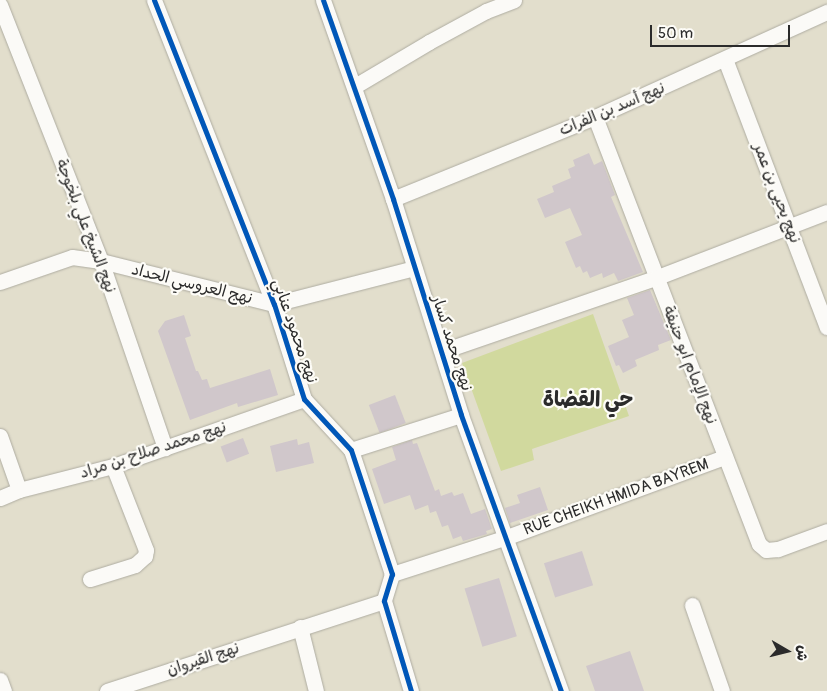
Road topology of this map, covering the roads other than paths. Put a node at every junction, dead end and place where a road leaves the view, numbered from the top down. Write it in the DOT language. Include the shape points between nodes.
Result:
graph roads {
  1 [pos="154,0"];
  2 [pos="323,0"];
  3 [pos="514,0"];
  4 [pos="0,6"];
  5 [pos="827,12"];
  6 [pos="725,59"];
  7 [pos="355,86"];
  8 [pos="595,117"];
  9 [pos="393,199"];
  10 [pos="827,212"];
  11 [pos="790,226"];
  12 [pos="101,261"];
  13 [pos="414,268"];
  14 [pos="655,278"];
  15 [pos="0,282"];
  16 [pos="274,304"];
  17 [pos="827,328"];
  18 [pos="443,351"];
  19 [pos="304,399"];
  20 [pos="461,415"];
  21 [pos="0,436"];
  22 [pos="165,448"];
  23 [pos="351,450"];
  24 [pos="725,457"];
  25 [pos="113,466"];
  26 [pos="19,490"];
  27 [pos="0,498"];
  28 [pos="827,531"];
  29 [pos="507,537"];
  30 [pos="392,574"];
  31 [pos="90,579"];
  32 [pos="384,601"];
  33 [pos="692,604"];
  34 [pos="300,627"];
  35 [pos="0,680"];
  36 [pos="4,691"];
  37 [pos="107,691"];
  38 [pos="316,691"];
  39 [pos="411,691"];
  40 [pos="561,691"];
  41 [pos="722,691"];
  1 -- 16 [label="street, نهج محمود عنابي"];
  2 -- 7 [label="street, نهج محمد كسار"];
  3 -- 7 [label="street" via="486,11"];
  4 -- 12 [label="street, نهج الشيخ علي بلخوجة"];
  5 -- 6 [label="street, نهج أسد بن الفرات"];
  6 -- 8 [label="street, نهج أسد بن الفرات"];
  6 -- 11 [label="street, نهج يحيى بن عمر"];
  7 -- 9 [label="street, نهج محمد كسار"];
  8 -- 9 [label="street, نهج أسد بن الفرات"];
  8 -- 14 [label="street, نهج الإمام ابو حنيفة"];
  9 -- 13 [label="street, نهج محمد كسار"];
  10 -- 11 [label="street"];
  11 -- 14 [label="street"];
  11 -- 17 [label="street, نهج يحيى بن عمر"];
  12 -- 15 [label="street, نهج العروسي الحداد" via="72,257"];
  12 -- 16 [label="street, نهج العروسي الحداد"];
  12 -- 22 [label="street, نهج الشيخ علي بلخوجة"];
  13 -- 16 [label="street, نهج العروسي الحداد"];
  13 -- 18 [label="street, نهج محمد كسار"];
  14 -- 18 [label="street"];
  14 -- 24 [label="street, نهج الإمام ابو حنيفة"];
  16 -- 19 [label="street, نهج محمود عنابي"];
  18 -- 20 [label="street, نهج محمد كسار"];
  19 -- 22 [label="street, نهج محمد صلاح بن مراد"];
  19 -- 23 [label="street, نهج محمود عنابي"];
  20 -- 23 [label="street"];
  20 -- 29 [label="street, نهج محمد كسار"];
  21 -- 26 [label="street"];
  22 -- 25 [label="street, نهج محمد صلاح بن مراد"];
  23 -- 30 [label="street, نهج محمود عنابي"];
  24 -- 28 [label="street, نهج الإمام ابو حنيفة" via="759,544 766,550 778,549"];
  24 -- 29 [label="street, RUE CHEIKH HMIDA BAYREM"];
  25 -- 26 [label="street, نهج محمد صلاح بن مراد"];
  25 -- 31 [label="street" via="146,556 135,565"];
  26 -- 27 [label="street, نهج محمد صلاح بن مراد"];
  29 -- 30 [label="street, RUE CHEIKH HMIDA BAYREM"];
  29 -- 40 [label="street, نهج محمد كسار"];
  30 -- 32 [label="street"];
  32 -- 34 [label="street, نهج القيروان"];
  32 -- 39 [label="street"];
  33 -- 41 [label="street"];
  34 -- 37 [label="street, نهج القيروان"];
  34 -- 38 [label="street"];
  35 -- 36 [label="street"];
}
